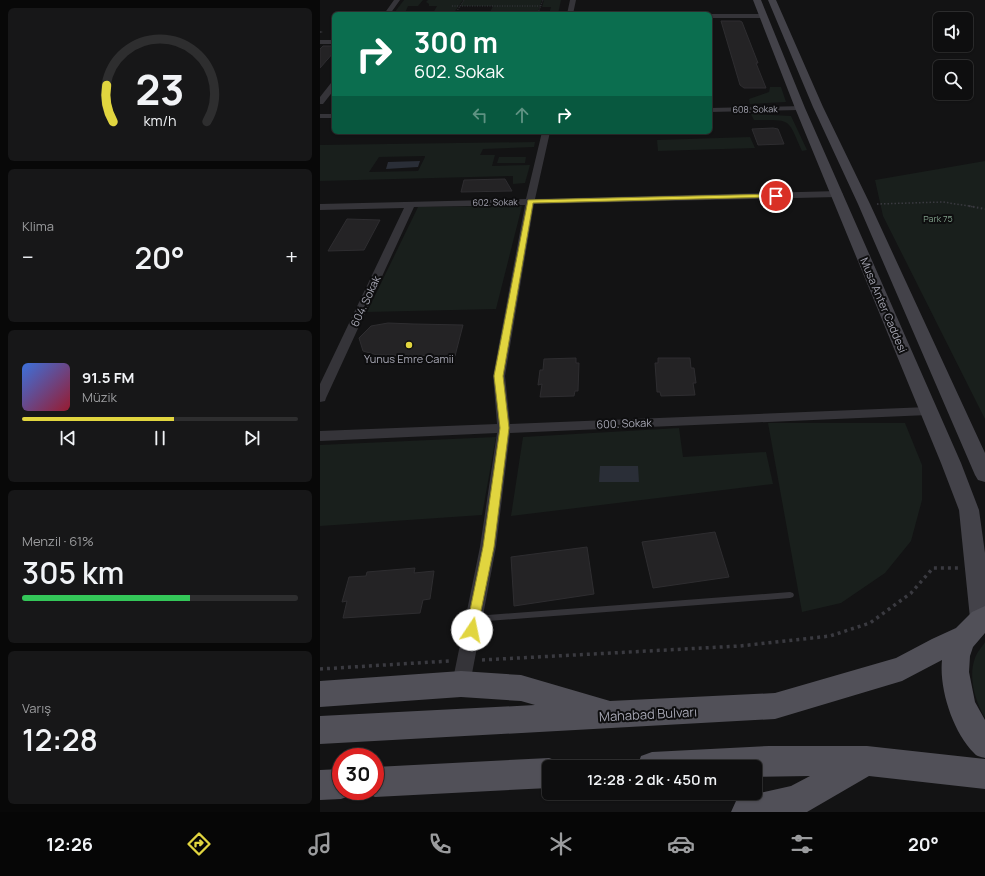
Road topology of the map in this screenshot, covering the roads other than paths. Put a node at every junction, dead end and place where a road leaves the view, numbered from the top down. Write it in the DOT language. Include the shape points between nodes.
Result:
graph roads {
  1 [pos="397,0"];
  2 [pos="573,0"];
  3 [pos="757,0"];
  4 [pos="772,0"];
  5 [pos="388,12"];
  6 [pos="570,12"];
  7 [pos="712,16"];
  8 [pos="764,16"];
  9 [pos="320,42"];
  10 [pos="332,42"];
  11 [pos="332,87"];
  12 [pos="320,102"];
  13 [pos="800,108"];
  14 [pos="712,110"];
  15 [pos="320,116"];
  16 [pos="332,116"];
  17 [pos="546,134"];
  18 [pos="838,194"];
  19 [pos="530,202"];
  20 [pos="410,204"];
  21 [pos="320,207"];
  22 [pos="320,398"];
  23 [pos="928,411"];
  24 [pos="504,428"];
  25 [pos="320,436"];
  26 [pos="985,475"];
  27 [pos="790,595"];
  28 [pos="984,618"];
  29 [pos="474,619"];
  30 [pos="963,637"];
  31 [pos="463,672"];
  32 [pos="320,694"];
  33 [pos="618,716"];
  34 [pos="320,730"];
  35 [pos="985,744"];
  36 [pos="762,761"];
  37 [pos="867,761"];
  38 [pos="542,773"];
  39 [pos="985,774"];
  40 [pos="384,782"];
  41 [pos="332,784"];
  42 [pos="320,785"];
  43 [pos="761,810"];
  1 -- 5 [label="street"];
  2 -- 6 [label="street"];
  3 -- 8 [label="main road, Musa Anter Caddesi"];
  4 -- 26 [label="main road, Musa Anter Caddesi"];
  7 -- 8 [label="street"];
  8 -- 13 [label="main road, Musa Anter Caddesi"];
  9 -- 10 [label="street"];
  11 -- 12 [label="street"];
  13 -- 14 [label="street, 608. Sokak"];
  13 -- 18 [label="main road, Musa Anter Caddesi"];
  15 -- 16 [label="street"];
  17 -- 19 [label="street"];
  18 -- 19 [label="street, 602. Sokak"];
  18 -- 23 [label="main road, Musa Anter Caddesi"];
  19 -- 20 [label="street, 602. Sokak"];
  19 -- 24 [label="street" via="499,376"];
  20 -- 21 [label="street, 602. Sokak"];
  20 -- 22 [label="street, 604. Sokak"];
  23 -- 24 [label="street, 600. Sokak"];
  23 -- 28 [label="main road, Musa Anter Caddesi" via="952,463 969,510"];
  24 -- 25 [label="street, 600. Sokak"];
  24 -- 29 [label="street" via="488,547"];
  27 -- 29 [label="lane"];
  28 -- 30 [label="main road"];
  29 -- 31 [label="street"];
  30 -- 33 [label="main road, Mahabad Bulvarı" via="902,669 775,706"];
  30 -- 35 [label="main road" via="954,664 958,696 974,731"];
  31 -- 32 [label="main road"];
  31 -- 33 [label="main road"];
  33 -- 34 [label="main road, Mahabad Bulvarı"];
  36 -- 37 [label="main road"];
  37 -- 39 [label="main road"];
  37 -- 43 [label="main road" via="796,802"];
  38 -- 40 [label="main road"];
  41 -- 42 [label="main road"];
}
